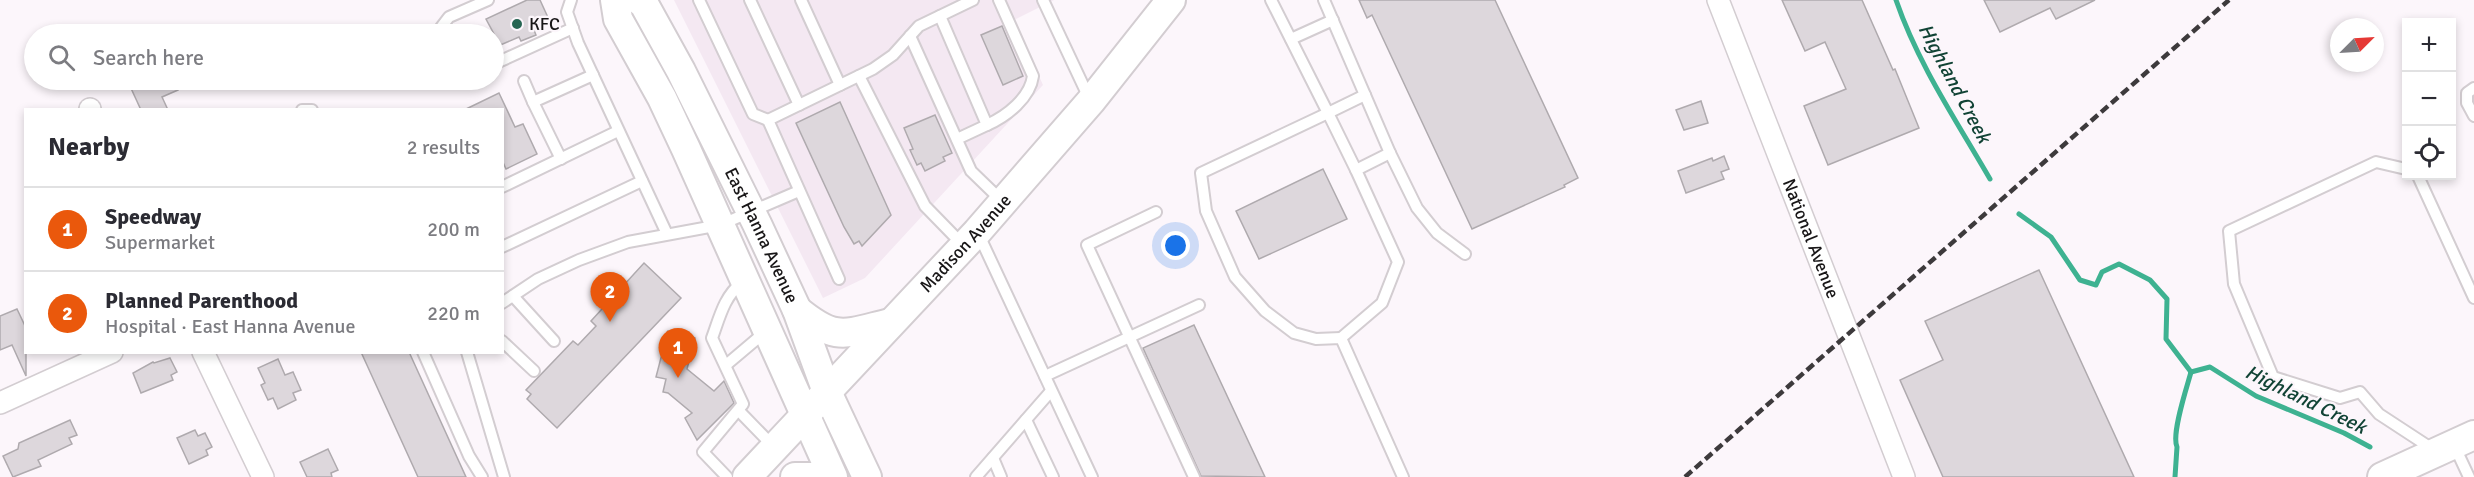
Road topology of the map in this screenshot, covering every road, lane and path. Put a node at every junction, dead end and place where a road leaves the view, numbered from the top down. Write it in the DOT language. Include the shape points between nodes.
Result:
graph roads {
  1 [pos="488,0"];
  2 [pos="571,0"];
  3 [pos="615,0"];
  4 [pos="639,0"];
  5 [pos="699,0"];
  6 [pos="750,0"];
  7 [pos="801,0"];
  8 [pos="973,0"];
  9 [pos="999,0"];
  10 [pos="1043,0"];
  11 [pos="1171,0"];
  12 [pos="1271,0"];
  13 [pos="1324,0"];
  14 [pos="1718,0"];
  15 [pos="940,16"];
  16 [pos="1333,20"];
  17 [pos="444,24"];
  18 [pos="573,28"];
  19 [pos="910,36"];
  20 [pos="1291,39"];
  21 [pos="504,59"];
  22 [pos="593,75"];
  23 [pos="859,76"];
  24 [pos="524,81"];
  25 [pos="840,85"];
  26 [pos="2474,88"];
  27 [pos="1365,95"];
  28 [pos="534,102"];
  29 [pos="1090,102"];
  30 [pos="799,105"];
  31 [pos="1328,113"];
  32 [pos="2474,116"];
  33 [pos="768,120"];
  34 [pos="987,125"];
  35 [pos="618,131"];
  36 [pos="957,139"];
  37 [pos="1390,153"];
  38 [pos="561,159"];
  39 [pos="2402,168"];
  40 [pos="1356,170"];
  41 [pos="2420,180"];
  42 [pos="642,182"];
  43 [pos="504,186"];
  44 [pos="799,191"];
  45 [pos="1003,202"];
  46 [pos="751,212"];
  47 [pos="1156,212"];
  48 [pos="720,225"];
  49 [pos="667,234"];
  50 [pos="971,239"];
  51 [pos="504,246"];
  52 [pos="1465,254"];
  53 [pos="839,279"];
  54 [pos="745,280"];
  55 [pos="513,296"];
  56 [pos="2474,298"];
  57 [pos="504,302"];
  58 [pos="1199,305"];
  59 [pos="797,310"];
  60 [pos="890,323"];
  61 [pos="768,330"];
  62 [pos="1129,337"];
  63 [pos="1341,338"];
  64 [pos="554,340"];
  65 [pos="504,343"];
  66 [pos="108,354"];
  67 [pos="204,354"];
  68 [pos="424,354"];
  69 [pos="467,354"];
  70 [pos="726,365"];
  71 [pos="534,371"];
  72 [pos="1045,376"];
  73 [pos="1052,391"];
  74 [pos="827,392"];
  75 [pos="0,403"];
  76 [pos="739,411"];
  77 [pos="806,415"];
  78 [pos="1026,420"];
  79 [pos="2455,444"];
  80 [pos="775,448"];
  81 [pos="993,458"];
  82 [pos="263,477"];
  83 [pos="482,477"];
  84 [pos="504,477"];
  85 [pos="727,477"];
  86 [pos="747,477"];
  87 [pos="795,477"];
  88 [pos="812,477"];
  89 [pos="833,477"];
  90 [pos="867,477"];
  91 [pos="976,477"];
  92 [pos="1001,477"];
  93 [pos="1053,477"];
  94 [pos="1092,477"];
  95 [pos="1194,477"];
  96 [pos="1403,477"];
  97 [pos="1904,477"];
  98 [pos="2382,477"];
  99 [pos="2469,477"];
  1 -- 17 [label="lane" via="449,17"];
  2 -- 18 [label="lane" via="567,12"];
  3 -- 48 [label="main road, East Hanna Avenue" via="618,18 662,98"];
  4 -- 46 [label="main road, East Hanna Avenue" via="681,71"];
  5 -- 33 [label="lane" via="753,114"];
  6 -- 30 [label="lane"];
  7 -- 25 [label="lane"];
  8 -- 15 [label="lane"];
  9 -- 34 [label="lane" via="1033,76 1031,88 1003,118"];
  10 -- 29 [label="lane"];
  11 -- 29 [label="main road, Madison Avenue"];
  12 -- 20 [label="lane"];
  13 -- 16 [label="lane"];
  14 -- 97 [label="street, National Avenue"];
  15 -- 19 [label="lane" via="919,26"];
  15 -- 34 [label="lane"];
  16 -- 20 [label="lane"];
  16 -- 27 [label="lane"];
  18 -- 21 [label="lane"];
  18 -- 22 [label="lane"];
  19 -- 23 [label="lane" via="893,55"];
  19 -- 36 [label="lane"];
  20 -- 31 [label="lane"];
  22 -- 28 [label="lane"];
  22 -- 35 [label="lane"];
  23 -- 25 [label="lane"];
  23 -- 50 [label="lane" via="925,206"];
  24 -- 28 [label="lane"];
  25 -- 30 [label="lane"];
  26 -- 32 [label="lane" via="2467,93"];
  27 -- 31 [label="lane"];
  27 -- 37 [label="lane"];
  28 -- 38 [label="lane"];
  29 -- 45 [label="main road, Madison Avenue"];
  30 -- 33 [label="lane"];
  31 -- 40 [label="lane"];
  31 -- 63 [label="lane" via="1201,173 1206,211 1235,277 1265,311 1294,333 1316,339"];
  33 -- 44 [label="lane"];
  34 -- 36 [label="lane"];
  35 -- 38 [label="lane"];
  35 -- 42 [label="lane"];
  36 -- 45 [label="lane" via="971,171"];
  37 -- 40 [label="lane"];
  37 -- 52 [label="lane" via="1417,208 1437,233"];
  38 -- 43 [label="lane"];
  39 -- 79 [label="lane" via="2376,162 2229,231 2234,284 2273,377 2340,398 2360,392 2379,414"];
  40 -- 63 [label="lane" via="1398,262 1382,303"];
  41 -- 56 [label="lane"];
  42 -- 49 [label="lane"];
  42 -- 51 [label="lane"];
  44 -- 46 [label="lane"];
  44 -- 53 [label="lane"];
  45 -- 50 [label="main road, Madison Avenue"];
  46 -- 48 [label="lane"];
  46 -- 59 [label="main road, East Hanna Avenue"];
  47 -- 62 [label="lane" via="1087,245"];
  48 -- 49 [label="lane"];
  48 -- 54 [label="main road, East Hanna Avenue"];
  49 -- 55 [label="lane" via="628,242 579,260"];
  50 -- 60 [label="main road, Madison Avenue"];
  50 -- 72 [label="lane"];
  54 -- 61 [label="main road, East Hanna Avenue"];
  54 -- 70 [label="lane" via="730,292 712,338"];
  55 -- 57 [label="lane"];
  55 -- 64 [label="lane"];
  58 -- 62 [label="lane"];
  59 -- 60 [label="main road" via="821,329 836,333"];
  59 -- 74 [label="main road, East Hanna Avenue"];
  60 -- 74 [label="main road, Madison Avenue"];
  61 -- 70 [label="lane"];
  61 -- 77 [label="main road, East Hanna Avenue"];
  62 -- 72 [label="lane"];
  62 -- 95 [label="lane"];
  63 -- 96 [label="lane"];
  65 -- 71 [label="lane"];
  66 -- 75 [label="street"];
  67 -- 82 [label="street"];
  68 -- 83 [label="lane"];
  69 -- 84 [label="lane"];
  70 -- 76 [label="lane" via="743,399"];
  72 -- 73 [label="lane"];
  73 -- 78 [label="lane"];
  73 -- 94 [label="lane"];
  74 -- 77 [label="main road, Madison Avenue"];
  74 -- 90 [label="main road, East Hanna Avenue"];
  76 -- 80 [label="lane"];
  76 -- 85 [label="lane" via="703,452"];
  77 -- 80 [label="main road, Madison Avenue"];
  77 -- 89 [label="main road, East Hanna Avenue"];
  78 -- 81 [label="lane"];
  78 -- 93 [label="lane"];
  79 -- 98 [label="main road"];
  79 -- 99 [label="lane"];
  80 -- 86 [label="main road, Madison Avenue"];
  81 -- 91 [label="lane"];
  81 -- 92 [label="lane"];
  87 -- 88 [label="main road"];
}
